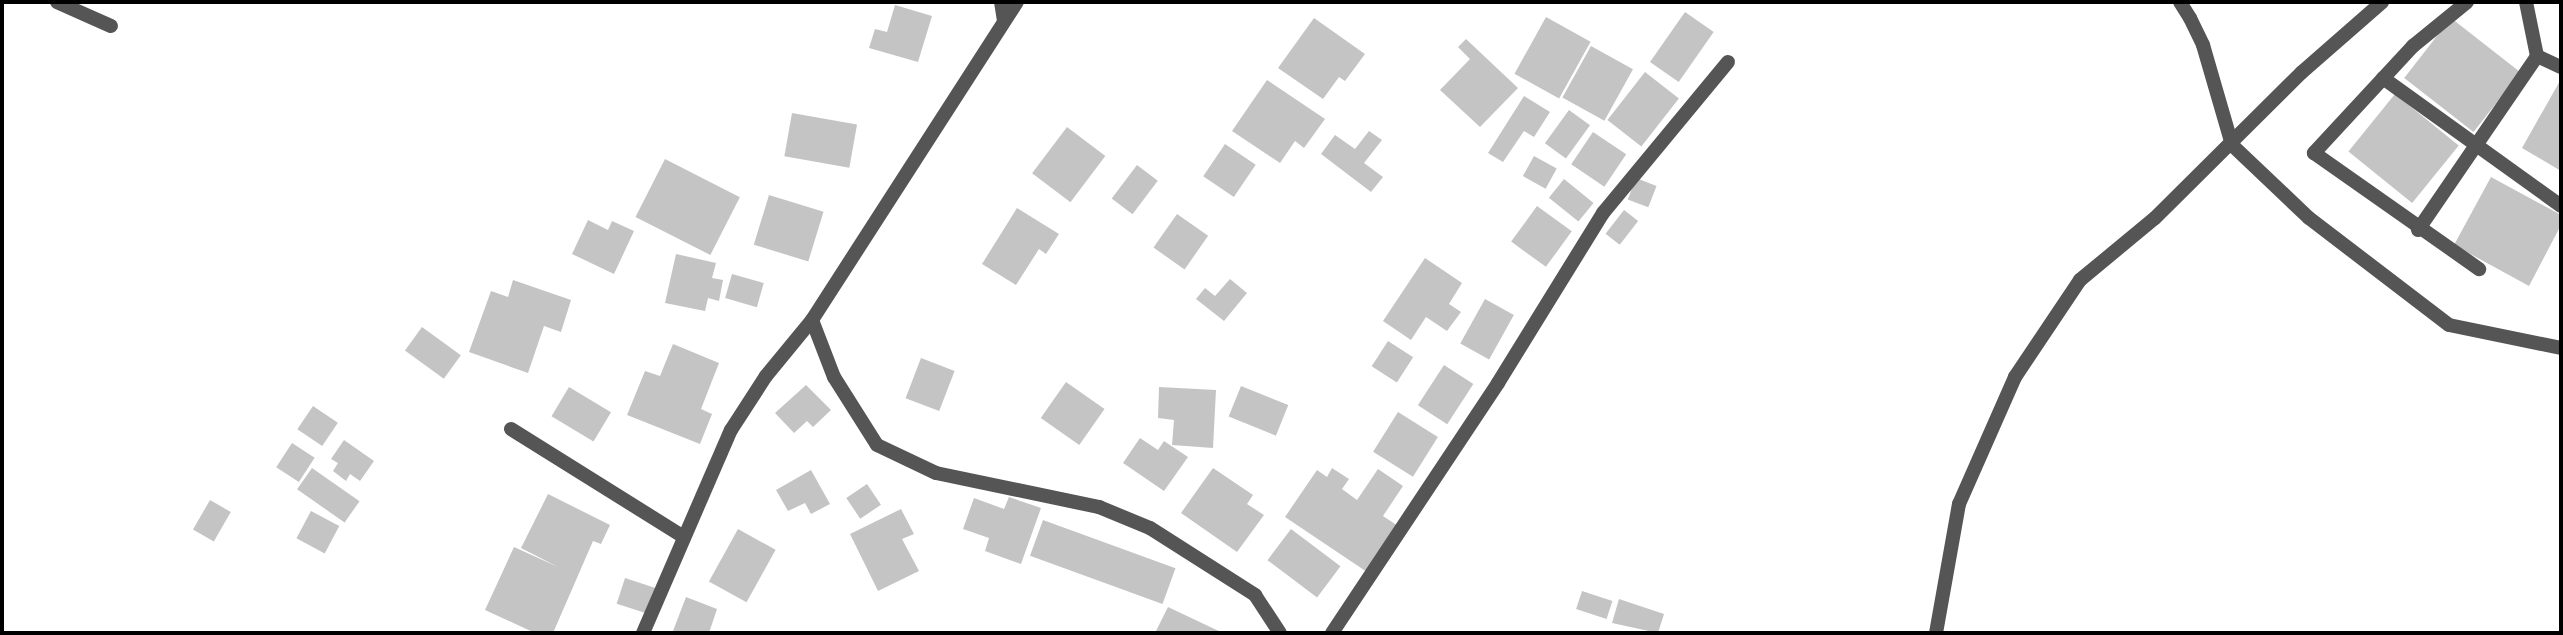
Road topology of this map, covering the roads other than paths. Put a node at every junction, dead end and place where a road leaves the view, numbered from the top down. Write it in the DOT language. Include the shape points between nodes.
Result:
graph roads {
  1 [pos="57,2"];
  2 [pos="1001,2"];
  3 [pos="1017,2"];
  4 [pos="2180,2"];
  5 [pos="2382,2"];
  6 [pos="2467,2"];
  7 [pos="2526,2"];
  8 [pos="1004,20"];
  9 [pos="111,26"];
  10 [pos="2537,56"];
  11 [pos="1728,62"];
  12 [pos="2561,68"];
  13 [pos="2383,78"];
  14 [pos="2232,145"];
  15 [pos="2476,145"];
  16 [pos="2561,206"];
  17 [pos="2418,230"];
  18 [pos="2479,269"];
  19 [pos="811,320"];
  20 [pos="2561,348"];
  21 [pos="511,429"];
  22 [pos="684,537"];
  23 [pos="643,633"];
  24 [pos="1280,633"];
  25 [pos="1332,633"];
  26 [pos="1936,633"];
  1 -- 9 [label="street"];
  2 -- 8 [label="street"];
  3 -- 8 [label="street"];
  4 -- 14 [label="street" via="2203,45"];
  5 -- 14 [label="street" via="2301,73"];
  6 -- 13 [label="street" via="2413,46"];
  7 -- 10 [label="street"];
  8 -- 19 [label="street"];
  10 -- 12 [label="street"];
  10 -- 15 [label="street"];
  11 -- 25 [label="street" via="1603,213 1498,383"];
  13 -- 15 [label="street"];
  13 -- 17 [label="street" via="2314,153"];
  14 -- 20 [label="street" via="2309,218 2449,325"];
  14 -- 26 [label="street" via="2080,280 2015,377 1959,504"];
  15 -- 16 [label="street"];
  15 -- 17 [label="street"];
  17 -- 18 [label="street"];
  19 -- 22 [label="street" via="731,430"];
  19 -- 24 [label="street" via="834,377 877,445 936,473 1099,507 1150,528 1255,595"];
  21 -- 22 [label="street"];
  22 -- 23 [label="street"];
}
